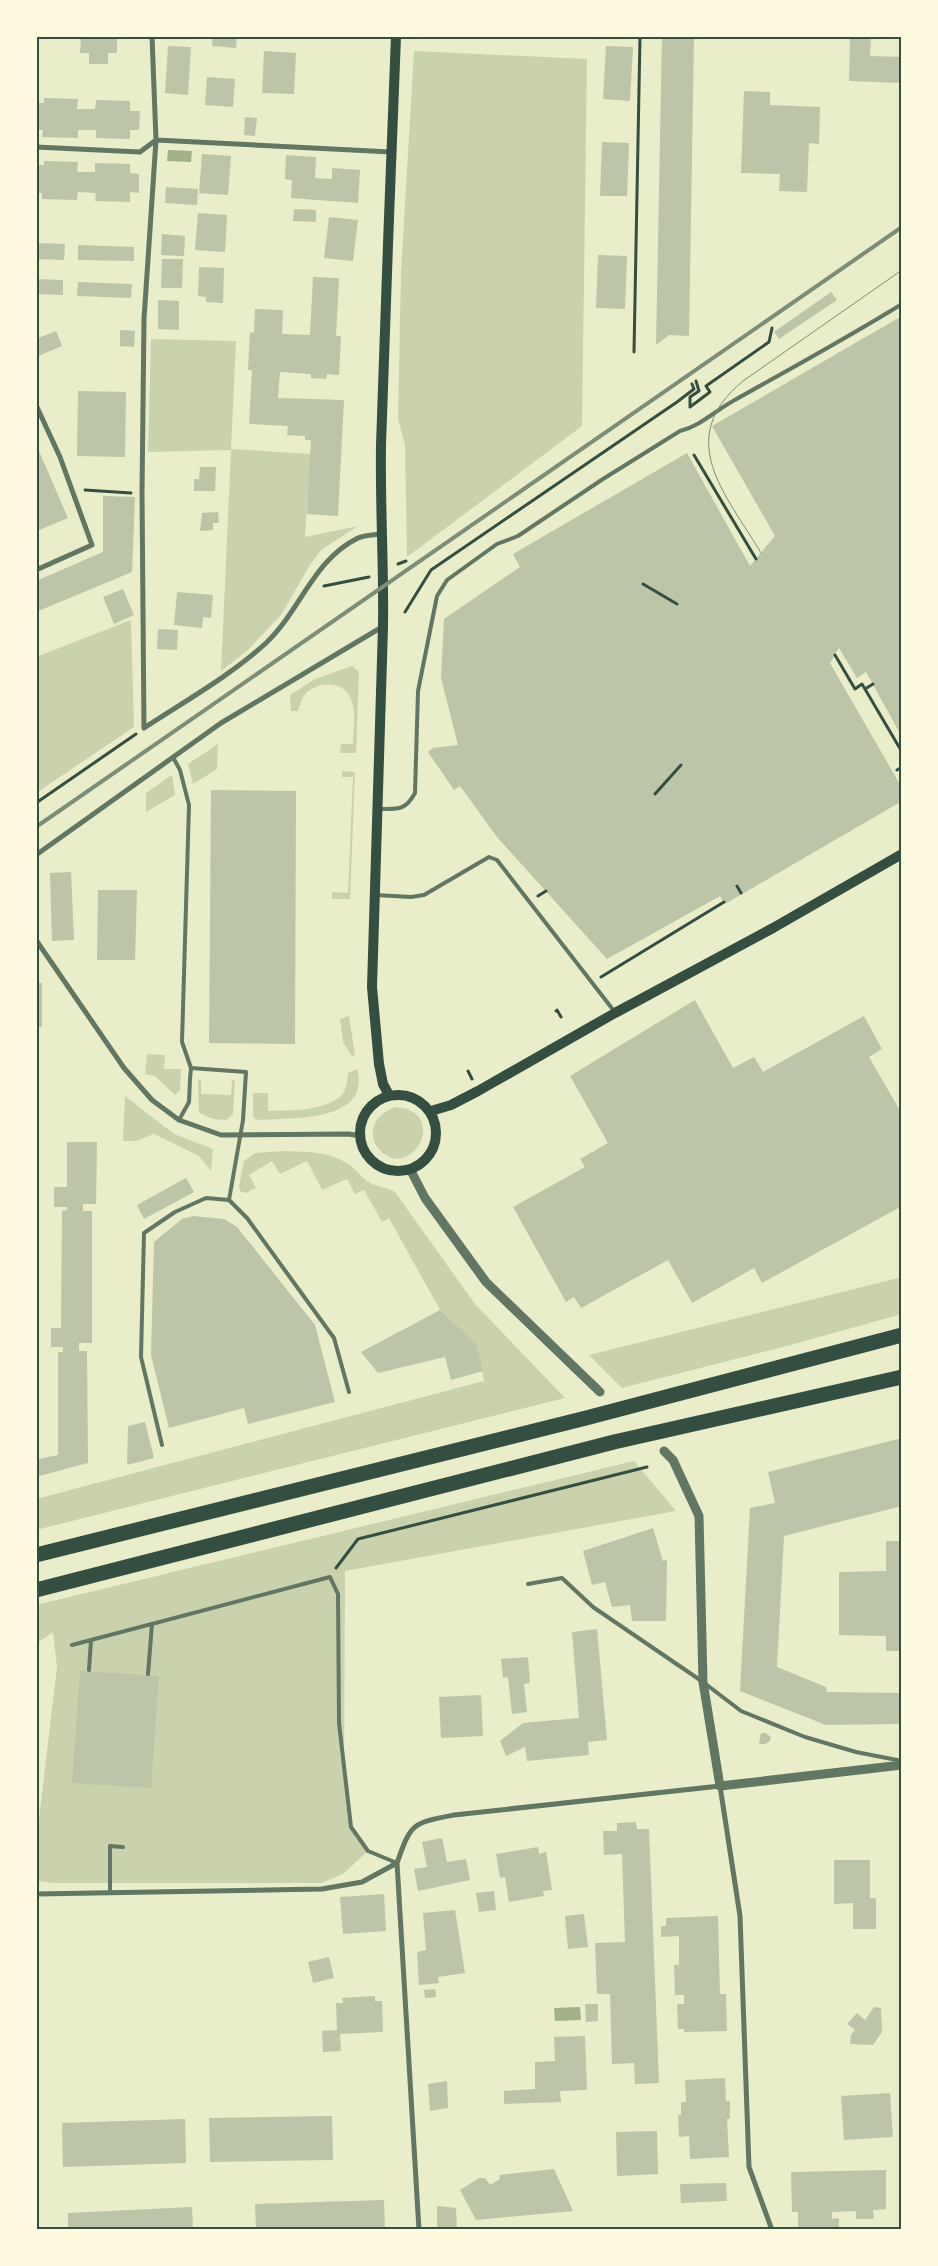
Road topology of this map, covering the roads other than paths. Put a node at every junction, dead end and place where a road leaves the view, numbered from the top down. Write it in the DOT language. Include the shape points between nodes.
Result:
graph roads {
  1 [pos="152,36"];
  2 [pos="396,36"];
  3 [pos="156,140"];
  4 [pos="36,147"];
  5 [pos="392,152"];
  6 [pos="902,304"];
  7 [pos="36,405"];
  8 [pos="380,534"];
  9 [pos="36,570"];
  10 [pos="383,627"];
  11 [pos="174,759"];
  12 [pos="377,809"];
  13 [pos="902,854"];
  14 [pos="36,855"];
  15 [pos="373,895"];
  16 [pos="36,940"];
  17 [pos="615,1013"];
  18 [pos="191,1068"];
  19 [pos="390,1095"];
  20 [pos="431,1111"];
  21 [pos="179,1120"];
  22 [pos="240,1136"];
  23 [pos="360,1136"];
  24 [pos="410,1169"];
  25 [pos="230,1200"];
  26 [pos="902,1335"];
  27 [pos="902,1377"];
  28 [pos="349,1392"];
  29 [pos="600,1392"];
  30 [pos="162,1445"];
  31 [pos="664,1451"];
  32 [pos="36,1555"];
  33 [pos="528,1584"];
  34 [pos="36,1590"];
  35 [pos="152,1624"];
  36 [pos="91,1640"];
  37 [pos="72,1645"];
  38 [pos="89,1670"];
  39 [pos="148,1674"];
  40 [pos="703,1682"];
  41 [pos="902,1761"];
  42 [pos="902,1765"];
  43 [pos="720,1786"];
  44 [pos="123,1846"];
  45 [pos="397,1863"];
  46 [pos="110,1892"];
  47 [pos="36,1894"];
  48 [pos="419,2230"];
  49 [pos="772,2230"];
  1 -- 3 [label="street"];
  2 -- 5 [label="main road"];
  3 -- 4 [label="street" via="140,152"];
  3 -- 5 [label="street"];
  3 -- 8 [label="street" via="144,319 144,728 247,659 276,633 330,557 360,537"];
  5 -- 8 [label="main road"];
  6 -- 12 [label="lane" via="718,409 691,428 680,431 518,536 497,544 447,580 437,596 418,691 415,793 409,804 400,809"];
  7 -- 9 [label="street" via="60,457 92,545"];
  8 -- 10 [label="main road"];
  10 -- 11 [label="street" via="221,723"];
  10 -- 12 [label="main road"];
  11 -- 14 [label="street"];
  11 -- 18 [label="lane" via="189,804 182,1042"];
  12 -- 15 [label="main road"];
  13 -- 17 [label="main road"];
  15 -- 17 [label="lane" via="424,895 489,858 497,860"];
  15 -- 19 [label="main road" via="372,987 382,1084"];
  16 -- 21 [label="street" via="124,1068 152,1100"];
  17 -- 20 [label="main road" via="451,1105"];
  18 -- 21 [label="lane" via="189,1102"];
  18 -- 22 [label="lane" via="246,1072"];
  19 -- 20 [label="main road" via="413,1096"];
  19 -- 23 [label="main road" via="373,1103 363,1118"];
  20 -- 24 [label="main road" via="436,1128 434,1145 425,1160"];
  21 -- 22 [label="street" via="209,1132"];
  22 -- 23 [label="street"];
  22 -- 25 [label="lane"];
  23 -- 24 [label="main road" via="364,1149 383,1168 396,1171"];
  24 -- 29 [label="street" via="425,1198 486,1282"];
  25 -- 28 [label="lane" via="247,1218 334,1338"];
  25 -- 30 [label="lane" via="206,1198 175,1212 144,1233 140,1357"];
  26 -- 32 [label="highway" via="586,1418"];
  27 -- 34 [label="highway" via="614,1442"];
  31 -- 40 [label="street" via="673,1460 699,1516"];
  33 -- 40 [label="lane" via="562,1578 593,1607"];
  35 -- 36 [label="lane"];
  35 -- 39 [label="lane"];
  35 -- 45 [label="lane" via="330,1577 338,1594 339,1723 351,1827 368,1851"];
  36 -- 37 [label="lane"];
  36 -- 38 [label="lane"];
  40 -- 41 [label="lane" via="741,1711 767,1723 856,1752"];
  40 -- 43 [label="street"];
  42 -- 43 [label="street"];
  43 -- 45 [label="street" via="424,1821 408,1832"];
  43 -- 49 [label="street" via="740,1916 749,2167"];
  44 -- 46 [label="lane" via="110,1846"];
  45 -- 46 [label="street" via="362,1882 322,1889"];
  45 -- 48 [label="street"];
  46 -- 47 [label="street"];
}
